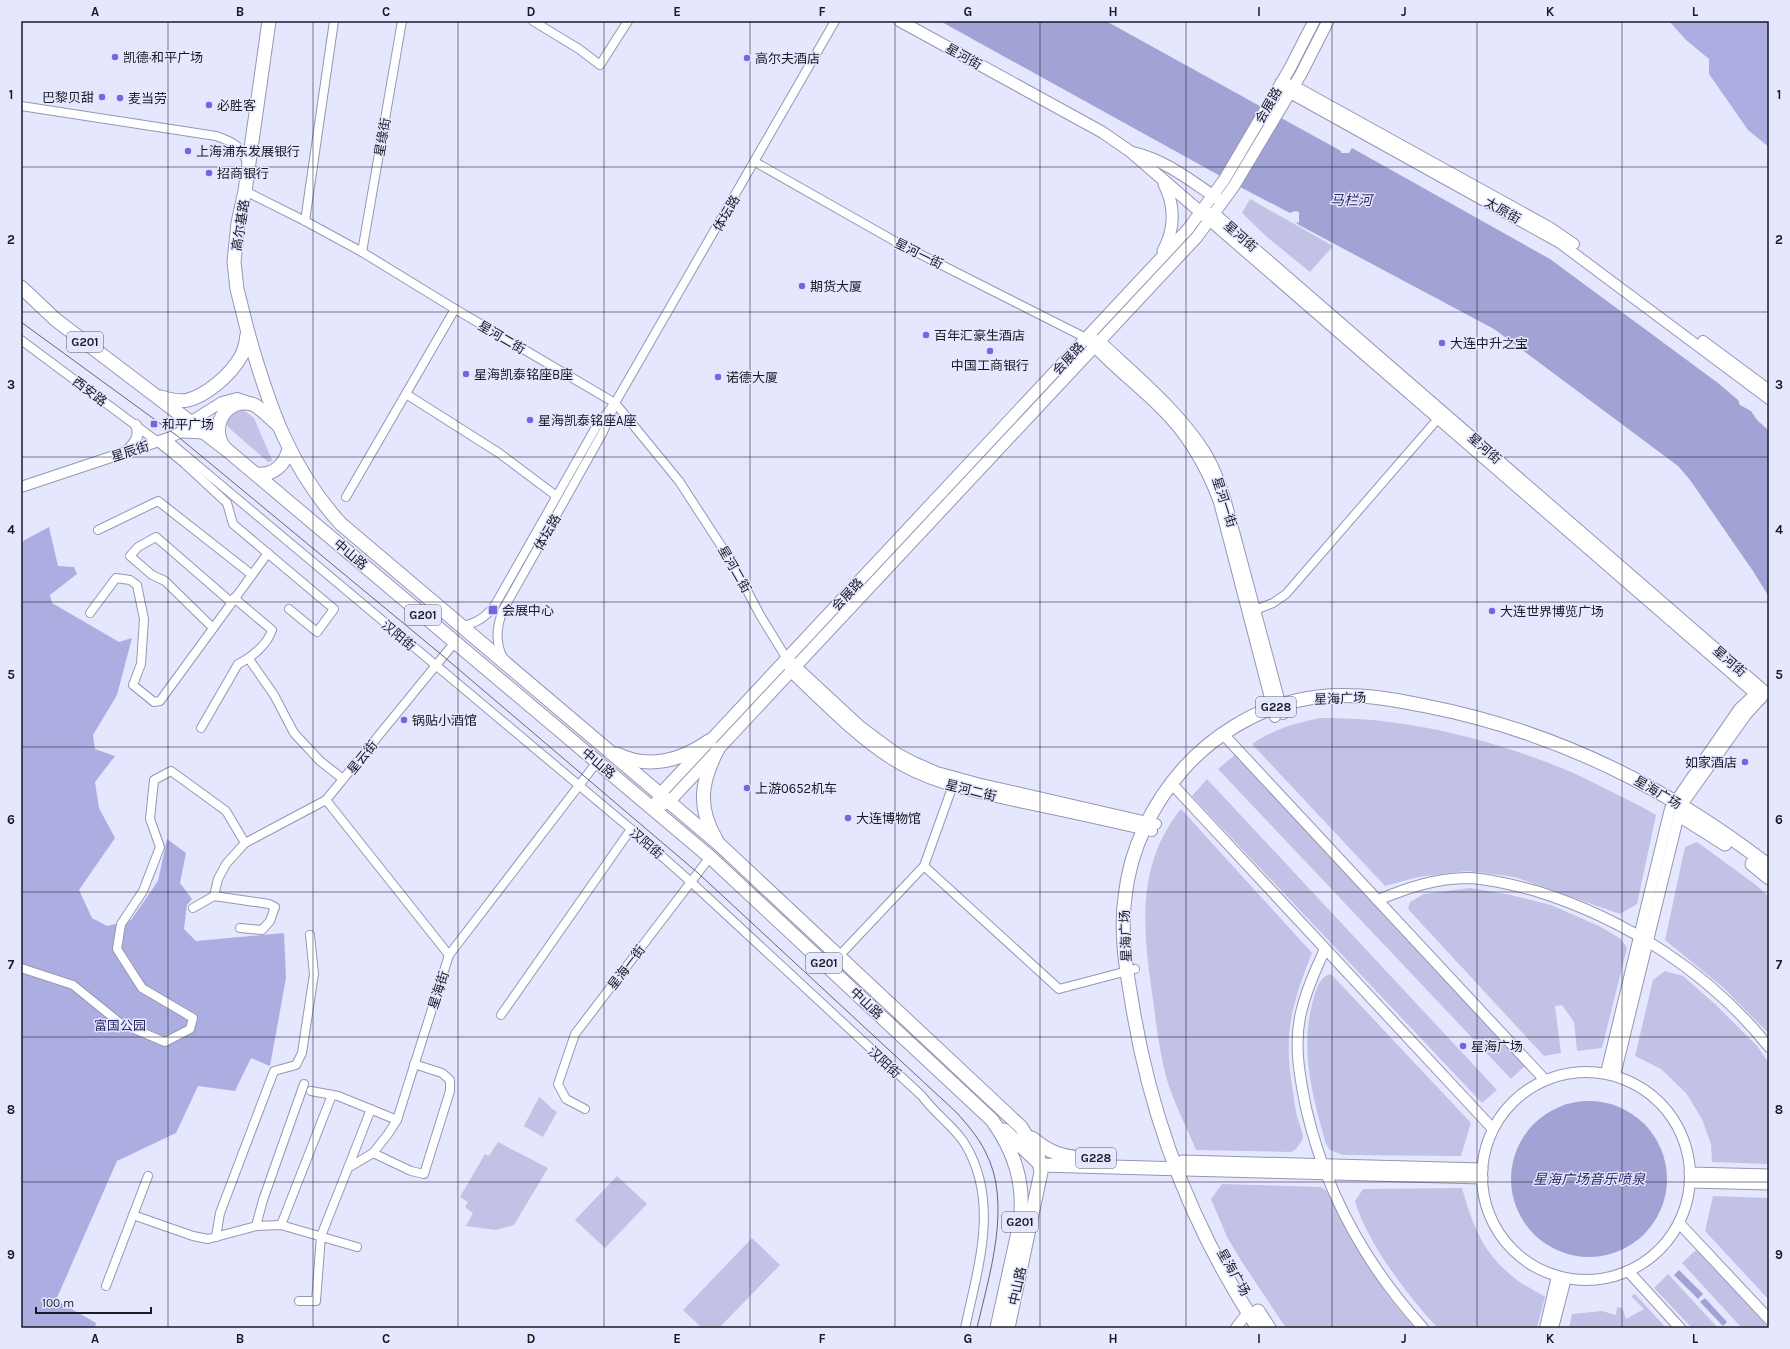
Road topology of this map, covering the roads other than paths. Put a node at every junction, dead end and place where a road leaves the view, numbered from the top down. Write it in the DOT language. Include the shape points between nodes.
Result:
graph roads {
  1 [pos="269,21"];
  2 [pos="334,21"];
  3 [pos="402,21"];
  4 [pos="533,21"];
  5 [pos="628,21"];
  6 [pos="835,21"];
  7 [pos="900,21"];
  8 [pos="1314,21"];
  9 [pos="1328,21"];
  10 [pos="1281,82"];
  11 [pos="1292,89"];
  12 [pos="21,106"];
  13 [pos="1131,152"];
  14 [pos="755,162"];
  15 [pos="248,164"];
  16 [pos="1162,180"];
  17 [pos="245,191"];
  18 [pos="1212,195"];
  19 [pos="1222,202"];
  20 [pos="1200,212"];
  21 [pos="1212,217"];
  22 [pos="305,221"];
  23 [pos="362,252"];
  24 [pos="1155,264"];
  25 [pos="21,287"];
  26 [pos="456,309"];
  27 [pos="248,333"];
  28 [pos="1086,338"];
  29 [pos="21,340"];
  30 [pos="1097,344"];
  31 [pos="1769,390"];
  32 [pos="154,394"];
  33 [pos="406,394"];
  34 [pos="1769,399"];
  35 [pos="615,403"];
  36 [pos="253,404"];
  37 [pos="1441,416"];
  38 [pos="136,425"];
  39 [pos="278,425"];
  40 [pos="187,427"];
  41 [pos="162,440"];
  42 [pos="227,450"];
  43 [pos="288,450"];
  44 [pos="126,452"];
  45 [pos="256,474"];
  46 [pos="21,487"];
  47 [pos="555,495"];
  48 [pos="346,497"];
  49 [pos="98,530"];
  50 [pos="268,553"];
  51 [pos="251,574"];
  52 [pos="232,600"];
  53 [pos="289,609"];
  54 [pos="1255,610"];
  55 [pos="90,613"];
  56 [pos="462,626"];
  57 [pos="212,628"];
  58 [pos="454,642"];
  59 [pos="249,659"];
  60 [pos="787,659"];
  61 [pos="506,663"];
  62 [pos="435,666"];
  63 [pos="794,668"];
  64 [pos="1763,694"];
  65 [pos="1278,711"];
  66 [pos="202,728"];
  67 [pos="1226,737"];
  68 [pos="714,745"];
  69 [pos="605,748"];
  70 [pos="597,762"];
  71 [pos="343,779"];
  72 [pos="953,785"];
  73 [pos="579,786"];
  74 [pos="1174,787"];
  75 [pos="664,798"];
  76 [pos="326,800"];
  77 [pos="1676,807"];
  78 [pos="654,809"];
  79 [pos="1150,827"];
  80 [pos="630,829"];
  81 [pos="245,842"];
  82 [pos="720,846"];
  83 [pos="710,857"];
  84 [pos="924,866"];
  85 [pos="1769,866"];
  86 [pos="1769,878"];
  87 [pos="691,882"];
  88 [pos="214,896"];
  89 [pos="1378,900"];
  90 [pos="193,908"];
  91 [pos="240,928"];
  92 [pos="310,935"];
  93 [pos="1643,939"];
  94 [pos="1325,949"];
  95 [pos="449,955"];
  96 [pos="838,956"];
  97 [pos="21,968"];
  98 [pos="1131,970"];
  99 [pos="501,1015"];
  100 [pos="1769,1047"];
  101 [pos="414,1064"];
  102 [pos="1611,1074"];
  103 [pos="1545,1080"];
  104 [pos="304,1084"];
  105 [pos="311,1092"];
  106 [pos="332,1095"];
  107 [pos="370,1109"];
  108 [pos="585,1109"];
  109 [pos="397,1120"];
  110 [pos="992,1120"];
  111 [pos="1021,1127"];
  112 [pos="1493,1129"];
  113 [pos="373,1153"];
  114 [pos="1041,1165"];
  115 [pos="1179,1165"];
  116 [pos="348,1168"];
  117 [pos="1325,1169"];
  118 [pos="1482,1174"];
  119 [pos="1769,1175"];
  120 [pos="148,1176"];
  121 [pos="1690,1177"];
  122 [pos="1769,1184"];
  123 [pos="133,1215"];
  124 [pos="1679,1223"];
  125 [pos="281,1225"];
  126 [pos="256,1226"];
  127 [pos="321,1236"];
  128 [pos="216,1237"];
  129 [pos="357,1247"];
  130 [pos="1628,1272"];
  131 [pos="1561,1277"];
  132 [pos="106,1286"];
  133 [pos="299,1301"];
  134 [pos="1769,1319"];
  135 [pos="1253,1320"];
  136 [pos="965,1328"];
  137 [pos="997,1328"];
  138 [pos="1008,1328"];
  139 [pos="1236,1328"];
  140 [pos="1269,1328"];
  141 [pos="1423,1328"];
  142 [pos="1544,1328"];
  143 [pos="1553,1328"];
  144 [pos="1680,1328"];
  1 -- 15 [label="main road, 高尔基路"];
  2 -- 22 [label="street"];
  3 -- 23 [label="street, 星缘街"];
  4 -- 5 [label="street" via="600,65"];
  6 -- 14 [label="street, 体坛路"];
  7 -- 13 [label="main road, 星河街" via="1102,132"];
  8 -- 10 [label="main road"];
  9 -- 11 [label="main road"];
  10 -- 11 [label="street, 会展路"];
  10 -- 18 [label="main road, 会展路" via="1224,180"];
  11 -- 19 [label="main road, 会展路"];
  11 -- 31 [label="street, 太原街" via="1549,227"];
  11 -- 34 [label="street, 太原街" via="1560,243"];
  12 -- 15 [label="street" via="216,136 241,149"];
  13 -- 16 [label="main road, 星河街"];
  13 -- 18 [label="main road, 星河街" via="1173,168"];
  14 -- 28 [label="street, 星河一街" via="898,243"];
  14 -- 35 [label="street, 体坛路"];
  15 -- 17 [label="main road, 高尔基路"];
  16 -- 20 [label="main road, 星河街"];
  16 -- 24 [label="main road" via="1170,197 1172,225 1169,237"];
  17 -- 22 [label="street, 星河二街"];
  17 -- 27 [label="main road, 高尔基路" via="238,223 234,262 236,289"];
  18 -- 19 [label="main road, 星河街"];
  18 -- 20 [label="main road, 会展路"];
  19 -- 21 [label="main road, 会展路"];
  20 -- 21 [label="main road, 星河街"];
  20 -- 24 [label="main road, 会展路" via="1188,229"];
  21 -- 30 [label="main road, 会展路" via="1197,237"];
  21 -- 37 [label="street, 星河街"];
  22 -- 23 [label="street, 星河二街"];
  23 -- 26 [label="street, 星河二街"];
  24 -- 28 [label="main road, 会展路"];
  25 -- 32 [label="main road, 中山路 / G201" via="56,320"];
  26 -- 33 [label="street"];
  26 -- 35 [label="street, 星河二街"];
  27 -- 32 [label="main road" via="241,358 206,390 189,400 177,401"];
  27 -- 39 [label="main road, 中山路 / G201"];
  28 -- 30 [label="street, 星河一街"];
  28 -- 60 [label="main road, 会展路"];
  29 -- 38 [label="street, 西安路"];
  30 -- 54 [label="street, 星河一街" via="1164,402 1206,453 1225,498"];
  30 -- 63 [label="main road, 会展路"];
  30 -- 65 [label="street, 星河一街" via="1173,422 1206,470 1219,502"];
  32 -- 40 [label="main road, 中山路 / G201"];
  33 -- 47 [label="street" via="499,453"];
  33 -- 48 [label="street"];
  35 -- 56 [label="street, 体坛路" via="596,427 495,605 487,615"];
  35 -- 60 [label="street, 星河二街" via="679,481 734,564 760,615"];
  35 -- 61 [label="street, 体坛路" via="603,432 502,610 497,632"];
  36 -- 39 [label="main road"];
  36 -- 40 [label="street, 星辰街" via="238,398 230,399"];
  36 -- 42 [label="main road" via="237,404 230,407 220,418 220,440"];
  37 -- 54 [label="street" via="1286,594 1273,603"];
  37 -- 64 [label="street, 星河街"];
  38 -- 41 [label="street, 西安路"];
  38 -- 44 [label="street" via="136,440"];
  39 -- 43 [label="main road, 中山路 / G201"];
  40 -- 41 [label="street, 星辰街"];
  40 -- 42 [label="main road, 中山路 / G201" via="203,432"];
  41 -- 44 [label="street, 星辰街"];
  41 -- 50 [label="street" via="227,503 233,524"];
  41 -- 62 [label="street, 汉阳街"];
  42 -- 45 [label="main road, 中山路 / G201"];
  43 -- 45 [label="main road" via="287,457 277,469 264,475"];
  43 -- 56 [label="main road, 中山路 / G201" via="312,489 341,524"];
  44 -- 46 [label="street, 星辰街"];
  45 -- 58 [label="main road, 中山路 / G201"];
  49 -- 51 [label="street" via="158,501"];
  50 -- 51 [label="street"];
  50 -- 53 [label="street" via="334,609 317,632"];
  51 -- 52 [label="street"];
  52 -- 57 [label="street"];
  52 -- 57 [label="street" via="156,537 138,547 130,556 152,575 165,582"];
  52 -- 59 [label="street" via="272,630 270,636"];
  54 -- 65 [label="street, 星河一街"];
  55 -- 57 [label="street" via="116,578 130,580 137,585 144,619 141,664 133,685 154,702 160,701"];
  56 -- 61 [label="main road, 中山路 / G201"];
  58 -- 62 [label="street, 星云街"];
  58 -- 70 [label="main road, 中山路 / G201"];
  59 -- 66 [label="street" via="238,664"];
  59 -- 71 [label="street" via="274,695 294,733 320,761"];
  60 -- 63 [label="street, 星河二街"];
  60 -- 68 [label="main road, 会展路"];
  61 -- 69 [label="main road, 中山路 / G201"];
  62 -- 71 [label="street, 星云街"];
  62 -- 73 [label="street, 汉阳街"];
  63 -- 68 [label="main road, 会展路"];
  63 -- 72 [label="street, 星河二街" via="870,745 911,770"];
  63 -- 79 [label="street, 星河二街" via="860,726 914,762 937,772"];
  64 -- 77 [label="street"];
  65 -- 67 [label="main road, 星海广场 / G228" via="1238,725"];
  65 -- 77 [label="main road, 星海广场 / G228" via="1295,701 1344,695 1416,704 1486,719 1574,750 1617,769"];
  67 -- 74 [label="main road, 星海广场 / G228" via="1196,756"];
  67 -- 89 [label="street"];
  68 -- 69 [label="main road" via="681,758 652,762 620,756"];
  68 -- 75 [label="main road, 会展路"];
  68 -- 82 [label="main road" via="706,774 702,804"];
  69 -- 75 [label="main road, 中山路 / G201"];
  70 -- 73 [label="street, 星海街"];
  70 -- 78 [label="main road, 中山路 / G201"];
  71 -- 76 [label="street, 星云街"];
  72 -- 79 [label="street, 星河二街"];
  72 -- 84 [label="street"];
  73 -- 80 [label="street, 汉阳街"];
  73 -- 95 [label="street, 星海街"];
  74 -- 79 [label="main road, 星海广场 / G228" via="1162,796"];
  74 -- 94 [label="street"];
  75 -- 78 [label="main road, 会展路"];
  75 -- 82 [label="main road, 中山路 / G201"];
  76 -- 81 [label="street, 星云街"];
  76 -- 95 [label="street"];
  77 -- 85 [label="main road, 星海广场 / G228" via="1731,837"];
  77 -- 86 [label="main road, 星海广场 / G228"];
  77 -- 93 [label="street"];
  78 -- 83 [label="main road, 中山路 / G201"];
  79 -- 98 [label="main road, 星海广场 / G228" via="1130,868 1124,898 1123,928"];
  80 -- 87 [label="street, 汉阳街"];
  80 -- 99 [label="street"];
  81 -- 88 [label="street" via="226,864 218,879"];
  81 -- 97 [label="street" via="226,811 171,771 154,780 150,819 160,847 143,891 121,924 117,949 142,988 193,1018 190,1030 164,1042 120,1023 73,985"];
  82 -- 96 [label="main road, 中山路 / G201"];
  83 -- 87 [label="street, 星海一街"];
  83 -- 110 [label="main road, 中山路 / G201"];
  84 -- 96 [label="street"];
  84 -- 98 [label="street" via="1059,989"];
  87 -- 108 [label="street, 星海一街" via="575,1034 558,1084 566,1099"];
  87 -- 136 [label="street, 汉阳街" via="922,1096 964,1143 976,1164 984,1194 983,1236"];
  88 -- 90 [label="street"];
  88 -- 91 [label="street" via="275,907 270,921 262,930"];
  89 -- 93 [label="street" via="1438,880 1469,878 1496,881 1563,900 1601,916"];
  89 -- 103 [label="street"];
  92 -- 128 [label="street" via="314,974 302,1053 296,1065 274,1071 220,1213"];
  93 -- 100 [label="street" via="1689,969 1716,991"];
  93 -- 102 [label="street"];
  94 -- 112 [label="street"];
  94 -- 117 [label="street" via="1304,1002 1298,1047 1303,1093"];
  95 -- 101 [label="street, 星海街"];
  96 -- 111 [label="main road, 中山路 / G201"];
  98 -- 115 [label="main road, 星海广场 / G228" via="1143,1064 1158,1120"];
  101 -- 109 [label="street, 星海街"];
  101 -- 113 [label="street" via="442,1073 450,1080 450,1091 424,1174 411,1171"];
  102 -- 103 [label="street" via="1579,1072"];
  102 -- 121 [label="street" via="1641,1087 1655,1096 1666,1108 1683,1136 1688,1152"];
  103 -- 112 [label="street" via="1510,1104"];
  104 -- 126 [label="street" via="262,1200"];
  105 -- 106 [label="street"];
  106 -- 107 [label="street"];
  106 -- 125 [label="street"];
  107 -- 109 [label="street"];
  107 -- 116 [label="street"];
  109 -- 113 [label="street, 星海街"];
  110 -- 114 [label="main road"];
  110 -- 137 [label="main road, 中山路 / G201" via="1014,1159 1022,1199 1020,1223"];
  111 -- 114 [label="main road, 中山路 / G201" via="1033,1145"];
  111 -- 115 [label="main road, G228" via="1047,1149 1068,1157"];
  112 -- 118 [label="street" via="1487,1144"];
  113 -- 116 [label="street, 星海街"];
  114 -- 115 [label="main road, G228"];
  114 -- 138 [label="main road, 中山路 / G201"];
  115 -- 117 [label="main road"];
  115 -- 135 [label="main road, 星海广场 / G228" via="1198,1222"];
  116 -- 127 [label="street"];
  117 -- 118 [label="main road"];
  117 -- 141 [label="street" via="1341,1208 1365,1252 1392,1292"];
  118 -- 131 [label="street" via="1486,1205 1503,1239 1531,1265"];
  119 -- 121 [label="main road"];
  120 -- 123 [label="street"];
  121 -- 122 [label="main road"];
  121 -- 124 [label="street" via="1687,1202"];
  123 -- 128 [label="street" via="193,1236 208,1239"];
  123 -- 132 [label="street"];
  124 -- 130 [label="street" via="1652,1257"];
  124 -- 134 [label="street"];
  125 -- 126 [label="street"];
  125 -- 127 [label="street"];
  126 -- 128 [label="street"];
  127 -- 129 [label="street"];
  127 -- 133 [label="street" via="316,1301"];
  130 -- 131 [label="street" via="1592,1280"];
  130 -- 144 [label="street"];
  131 -- 142 [label="street"];
  131 -- 143 [label="street"];
  135 -- 139 [label="street"];
  135 -- 140 [label="main road, 星海广场 / G228"];
}
